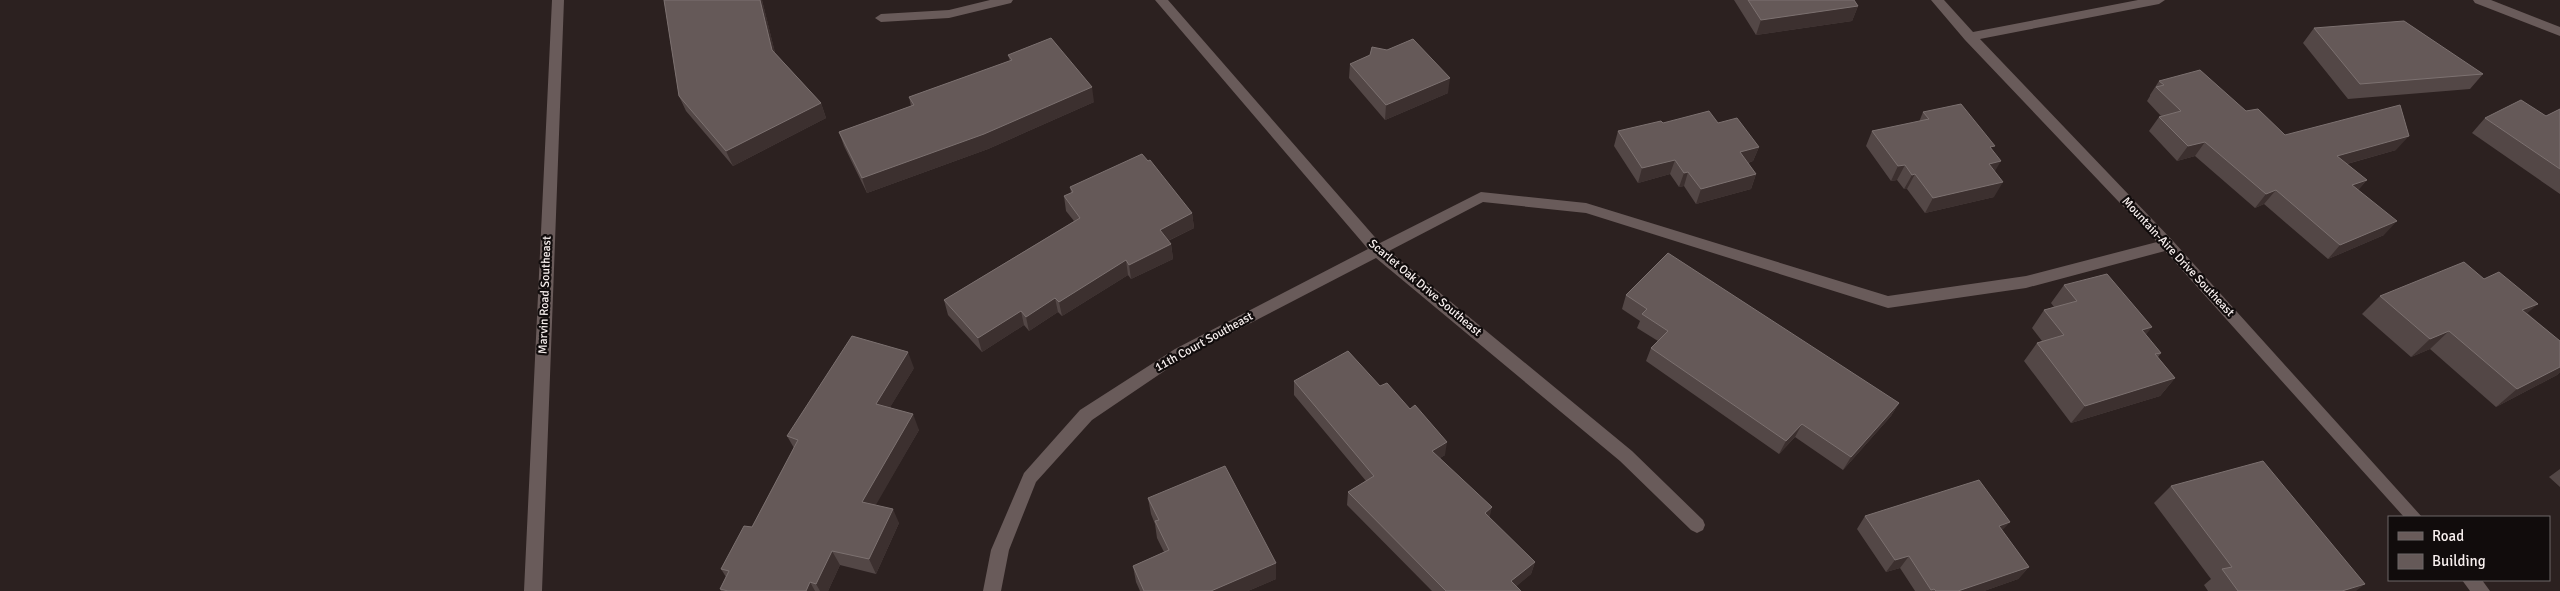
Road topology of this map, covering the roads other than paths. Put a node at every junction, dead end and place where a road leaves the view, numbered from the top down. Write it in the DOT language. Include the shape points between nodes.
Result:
graph roads {
  1 [pos="558,0"];
  2 [pos="1007,0"];
  3 [pos="1161,0"];
  4 [pos="1937,0"];
  5 [pos="2159,0"];
  6 [pos="2479,0"];
  7 [pos="881,18"];
  8 [pos="2560,32"];
  9 [pos="1970,37"];
  10 [pos="2168,245"];
  11 [pos="1377,250"];
  12 [pos="2413,516"];
  13 [pos="1697,525"];
  14 [pos="2472,581"];
  15 [pos="533,591"];
  16 [pos="992,591"];
  17 [pos="2481,591"];
  1 -- 15 [label="street, Marvin Road Southeast"];
  2 -- 7 [label="street" via="950,14"];
  3 -- 11 [label="street, Scarlet Oak Drive Southeast"];
  4 -- 9 [label="street, Mountain-Aire Drive Southeast"];
  5 -- 9 [label="street"];
  6 -- 8 [label="street"];
  9 -- 10 [label="street, Mountain-Aire Drive Southeast"];
  10 -- 11 [label="street, 11th Court Southeast" via="2026,282 1888,302 1586,208 1481,197"];
  10 -- 12 [label="street, Mountain-Aire Drive Southeast"];
  11 -- 13 [label="street, Scarlet Oak Drive Southeast" via="1626,456"];
  11 -- 16 [label="street, 11th Court Southeast" via="1180,353 1086,415 1030,478 1000,550"];
  14 -- 17 [label="street"];
}
